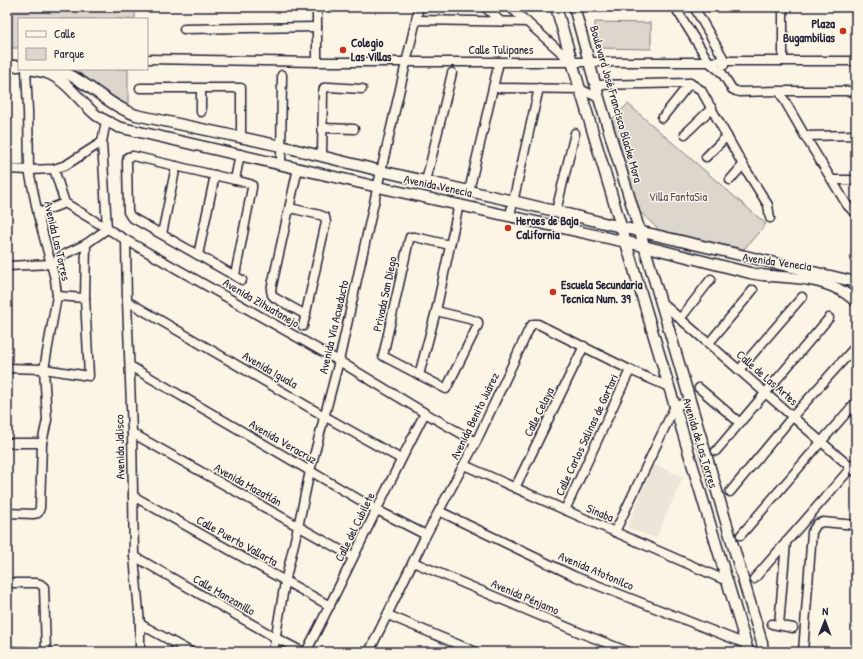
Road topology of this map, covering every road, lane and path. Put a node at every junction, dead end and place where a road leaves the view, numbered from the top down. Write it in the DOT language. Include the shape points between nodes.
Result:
graph roads {
  1 [pos="317,7"];
  2 [pos="419,7"];
  3 [pos="485,7"];
  4 [pos="510,7"];
  5 [pos="556,7"];
  6 [pos="574,7"];
  7 [pos="675,7"];
  8 [pos="694,7"];
  9 [pos="783,7"];
  10 [pos="417,20"];
  11 [pos="500,21"];
  12 [pos="527,22"];
  13 [pos="317,27"];
  14 [pos="184,29"];
  15 [pos="148,59"];
  16 [pos="725,61"];
  17 [pos="783,61"];
  18 [pos="856,61"];
  19 [pos="317,62"];
  20 [pos="407,62"];
  21 [pos="499,62"];
  22 [pos="572,62"];
  23 [pos="589,62"];
  24 [pos="709,62"];
  25 [pos="7,66"];
  26 [pos="18,67"];
  27 [pos="22,70"];
  28 [pos="34,70"];
  29 [pos="62,70"];
  30 [pos="452,73"];
  31 [pos="722,73"];
  32 [pos="282,75"];
  33 [pos="690,84"];
  34 [pos="596,85"];
  35 [pos="90,87"];
  36 [pos="140,88"];
  37 [pos="201,88"];
  38 [pos="493,88"];
  39 [pos="539,88"];
  40 [pos="362,89"];
  41 [pos="580,89"];
  42 [pos="779,91"];
  43 [pos="856,91"];
  44 [pos="599,98"];
  45 [pos="81,100"];
  46 [pos="712,108"];
  47 [pos="201,112"];
  48 [pos="662,118"];
  49 [pos="106,121"];
  50 [pos="323,128"];
  51 [pos="354,129"];
  52 [pos="575,133"];
  53 [pos="685,134"];
  54 [pos="856,135"];
  55 [pos="727,136"];
  56 [pos="805,136"];
  57 [pos="241,138"];
  58 [pos="102,142"];
  59 [pos="281,146"];
  60 [pos="240,154"];
  61 [pos="322,156"];
  62 [pos="706,158"];
  63 [pos="282,164"];
  64 [pos="743,164"];
  65 [pos="176,166"];
  66 [pos="298,168"];
  67 [pos="7,169"];
  68 [pos="54,169"];
  69 [pos="30,170"];
  70 [pos="381,171"];
  71 [pos="215,176"];
  72 [pos="235,180"];
  73 [pos="730,180"];
  74 [pos="832,180"];
  75 [pos="856,180"];
  76 [pos="426,181"];
  77 [pos="378,187"];
  78 [pos="469,191"];
  79 [pos="513,201"];
  80 [pos="65,203"];
  81 [pos="459,204"];
  82 [pos="290,208"];
  83 [pos="556,211"];
  84 [pos="38,214"];
  85 [pos="856,214"];
  86 [pos="510,215"];
  87 [pos="770,218"];
  88 [pos="622,227"];
  89 [pos="107,229"];
  90 [pos="640,232"];
  91 [pos="162,234"];
  92 [pos="126,240"];
  93 [pos="626,242"];
  94 [pos="86,244"];
  95 [pos="450,245"];
  96 [pos="644,246"];
  97 [pos="198,255"];
  98 [pos="52,264"];
  99 [pos="7,266"];
  100 [pos="711,279"];
  101 [pos="856,282"];
  102 [pos="753,290"];
  103 [pos="57,296"];
  104 [pos="802,297"];
  105 [pos="85,298"];
  106 [pos="127,301"];
  107 [pos="661,302"];
  108 [pos="856,302"];
  109 [pos="436,311"];
  110 [pos="306,315"];
  111 [pos="829,318"];
  112 [pos="680,319"];
  113 [pos="303,326"];
  114 [pos="709,344"];
  115 [pos="584,346"];
  116 [pos="856,346"];
  117 [pos="339,361"];
  118 [pos="130,366"];
  119 [pos="7,368"];
  120 [pos="44,369"];
  121 [pos="630,370"];
  122 [pos="739,370"];
  123 [pos="419,375"];
  124 [pos="669,387"];
  125 [pos="699,388"];
  126 [pos="766,393"];
  127 [pos="690,402"];
  128 [pos="856,402"];
  129 [pos="675,406"];
  130 [pos="425,414"];
  131 [pos="324,416"];
  132 [pos="793,416"];
  133 [pos="740,423"];
  134 [pos="132,433"];
  135 [pos="476,442"];
  136 [pos="821,442"];
  137 [pos="7,443"];
  138 [pos="42,443"];
  139 [pos="716,451"];
  140 [pos="401,459"];
  141 [pos="464,465"];
  142 [pos="854,468"];
  143 [pos="310,471"];
  144 [pos="515,488"];
  145 [pos="730,492"];
  146 [pos="133,496"];
  147 [pos="377,510"];
  148 [pos="565,510"];
  149 [pos="439,511"];
  150 [pos="7,513"];
  151 [pos="856,525"];
  152 [pos="298,527"];
  153 [pos="615,532"];
  154 [pos="426,535"];
  155 [pos="741,535"];
  156 [pos="786,542"];
  157 [pos="134,556"];
  158 [pos="353,558"];
  159 [pos="413,562"];
  160 [pos="754,579"];
  161 [pos="728,581"];
  162 [pos="7,582"];
  163 [pos="286,582"];
  164 [pos="330,606"];
  165 [pos="388,614"];
  166 [pos="140,624"];
  167 [pos="793,628"];
  168 [pos="276,638"];
  169 [pos="747,648"];
  170 [pos="7,651"];
  171 [pos="29,652"];
  172 [pos="46,652"];
  173 [pos="140,652"];
  174 [pos="191,652"];
  175 [pos="273,652"];
  176 [pos="304,652"];
  177 [pos="369,652"];
  178 [pos="476,652"];
  179 [pos="629,652"];
  180 [pos="763,652"];
  181 [pos="803,652"];
  1 -- 13 [label="street"];
  2 -- 10 [label="street, Avenida Vía Acueducto"];
  3 -- 11 [label="street"];
  4 -- 12 [label="street"];
  5 -- 22 [label="main road"];
  6 -- 23 [label="main road, Boulevard José Francisco Blacke Mora"];
  7 -- 24 [label="street"];
  8 -- 16 [label="street"];
  9 -- 17 [label="street"];
  10 -- 11 [label="street"];
  10 -- 20 [label="street, Avenida Vía Acueducto"];
  11 -- 12 [label="street"];
  12 -- 22 [label="street"];
  13 -- 14 [label="street"];
  13 -- 19 [label="street"];
  15 -- 19 [label="street, Calle Tulipanes"];
  16 -- 17 [label="street, Calle Tulipanes"];
  16 -- 24 [label="street, Calle Tulipanes"];
  16 -- 31 [label="street"];
  17 -- 18 [label="street, Calle Tulipanes"];
  19 -- 20 [label="street, Calle Tulipanes"];
  20 -- 21 [label="street, Calle Tulipanes"];
  20 -- 70 [label="street, Avenida Vía Acueducto"];
  21 -- 22 [label="street, Calle Tulipanes"];
  21 -- 38 [label="street"];
  22 -- 23 [label="street, Calle Tulipanes"];
  22 -- 41 [label="main road"];
  23 -- 24 [label="street, Calle Tulipanes"];
  23 -- 34 [label="main road, Boulevard José Francisco Blacke Mora"];
  24 -- 31 [label="street"];
  25 -- 26 [label="main road, Avenida Venecia"];
  27 -- 69 [label="street, Avenida Las Torres" via="28,111"];
  28 -- 45 [label="main road, Avenida Venecia" via="56,78"];
  29 -- 35 [label="main road, Avenida Venecia"];
  30 -- 76 [label="street"];
  31 -- 42 [label="street" via="736,91"];
  32 -- 59 [label="street"];
  33 -- 34 [label="street"];
  33 -- 46 [label="street" via="701,90"];
  33 -- 48 [label="street"];
  34 -- 44 [label="main road, Boulevard José Francisco Blacke Mora"];
  35 -- 45 [label="main road" via="84,90"];
  35 -- 57 [label="main road, Avenida Venecia" via="127,112"];
  36 -- 37 [label="street"];
  37 -- 47 [label="street"];
  37 -- 57 [label="street" via="241,88"];
  38 -- 39 [label="street"];
  38 -- 78 [label="street"];
  39 -- 41 [label="street"];
  39 -- 79 [label="street"];
  40 -- 50 [label="street" via="324,88"];
  41 -- 44 [label="street"];
  41 -- 88 [label="main road"];
  42 -- 43 [label="street"];
  42 -- 56 [label="street"];
  44 -- 90 [label="main road, Boulevard José Francisco Blacke Mora"];
  45 -- 49 [label="main road, Avenida Venecia"];
  46 -- 53 [label="street"];
  46 -- 55 [label="street"];
  49 -- 58 [label="street"];
  49 -- 60 [label="main road, Avenida Venecia" via="118,127"];
  50 -- 51 [label="street"];
  50 -- 61 [label="street"];
  52 -- 83 [label="street"];
  54 -- 56 [label="street"];
  55 -- 62 [label="street"];
  55 -- 64 [label="street"];
  56 -- 74 [label="street"];
  57 -- 59 [label="main road, Avenida Venecia"];
  58 -- 68 [label="street"];
  58 -- 89 [label="street"];
  59 -- 61 [label="main road, Avenida Venecia"];
  59 -- 63 [label="street"];
  60 -- 63 [label="main road, Avenida Venecia"];
  60 -- 72 [label="street"];
  61 -- 70 [label="main road, Avenida Venecia"];
  63 -- 66 [label="main road, Avenida Venecia"];
  64 -- 73 [label="street"];
  64 -- 87 [label="street" via="768,205"];
  65 -- 71 [label="street"];
  65 -- 91 [label="street"];
  65 -- 91 [label="street" via="133,156 128,157 127,161 129,214"];
  66 -- 77 [label="main road, Avenida Venecia"];
  66 -- 82 [label="street"];
  67 -- 69 [label="street"];
  68 -- 69 [label="street"];
  68 -- 80 [label="street"];
  69 -- 84 [label="street, Avenida Las Torres"];
  70 -- 76 [label="main road, Avenida Venecia"];
  70 -- 77 [label="street, Avenida Vía Acueducto"];
  71 -- 72 [label="street"];
  71 -- 97 [label="street"];
  72 -- 97 [label="street" via="252,185 238,278"];
  74 -- 75 [label="street"];
  74 -- 85 [label="street" via="847,205"];
  76 -- 78 [label="main road, Avenida Venecia"];
  77 -- 81 [label="main road, Avenida Venecia"];
  77 -- 117 [label="street, Avenida Vía Acueducto"];
  78 -- 79 [label="main road, Avenida Venecia"];
  79 -- 83 [label="main road, Avenida Venecia"];
  79 -- 86 [label="street"];
  80 -- 84 [label="street"];
  80 -- 89 [label="street, Avenida Zihuatanejo"];
  81 -- 86 [label="main road, Avenida Venecia"];
  81 -- 95 [label="street"];
  82 -- 110 [label="street" via="271,290 275,298"];
  82 -- 110 [label="street" via="320,215 325,217 326,222"];
  83 -- 88 [label="main road, Avenida Venecia"];
  84 -- 98 [label="street, Avenida Las Torres"];
  86 -- 93 [label="main road, Avenida Venecia"];
  88 -- 90 [label="main road, Avenida Venecia"];
  88 -- 93 [label="main road, Avenida de Las Torres"];
  89 -- 92 [label="street, Avenida Zihuatanejo"];
  89 -- 94 [label="street"];
  90 -- 96 [label="main road, Boulevard José Francisco Blacke Mora"];
  90 -- 101 [label="main road, Avenida Venecia"];
  91 -- 97 [label="street"];
  92 -- 106 [label="street, Avenida Jalisco"];
  92 -- 117 [label="street, Avenida Zihuatanejo"];
  93 -- 96 [label="main road, Avenida Venecia"];
  93 -- 124 [label="main road, Avenida de Las Torres"];
  94 -- 98 [label="street" via="63,255"];
  94 -- 105 [label="street"];
  95 -- 109 [label="street"];
  95 -- 123 [label="street, Privada San Diego" via="415,237 410,237 409,240 383,356"];
  96 -- 107 [label="main road, Avenida de Las Torres"];
  96 -- 108 [label="main road, Avenida Venecia" via="750,273 812,280 839,289"];
  98 -- 99 [label="street"];
  98 -- 103 [label="street, Avenida Las Torres"];
  100 -- 112 [label="street"];
  102 -- 114 [label="street"];
  103 -- 105 [label="street"];
  103 -- 120 [label="street, Avenida Las Torres"];
  104 -- 122 [label="street"];
  105 -- 120 [label="street" via="89,376"];
  106 -- 118 [label="street, Avenida Jalisco"];
  106 -- 131 [label="street, Avenida Iguala"];
  107 -- 112 [label="street, Calle de Las Artes"];
  107 -- 127 [label="main road, Avenida de Las Torres"];
  109 -- 123 [label="street"];
  109 -- 123 [label="street, Privada San Diego" via="473,320 478,322 478,325 446,389"];
  110 -- 113 [label="street"];
  111 -- 126 [label="street"];
  112 -- 114 [label="street, Calle de Las Artes"];
  114 -- 122 [label="street, Calle de Las Artes"];
  115 -- 121 [label="street, Avenida Benito Juárez"];
  115 -- 135 [label="street, Avenida Benito Juárez" via="533,324"];
  115 -- 144 [label="street, Calle Celaya"];
  116 -- 132 [label="street"];
  117 -- 130 [label="street, Avenida Zihuatanejo"];
  117 -- 131 [label="street, Avenida Vía Acueducto"];
  118 -- 134 [label="street, Avenida Jalisco"];
  118 -- 143 [label="street, Avenida Veracruz"];
  119 -- 120 [label="street"];
  120 -- 138 [label="street, Avenida Las Torres" via="47,420"];
  121 -- 124 [label="street, Avenida Benito Juárez"];
  121 -- 148 [label="street, Calle Carlos Salinas de Gortari"];
  122 -- 126 [label="street, Calle de Las Artes"];
  124 -- 129 [label="main road, Avenida de Las Torres"];
  125 -- 133 [label="street"];
  126 -- 132 [label="street, Calle de Las Artes"];
  126 -- 133 [label="street"];
  127 -- 129 [label="street"];
  127 -- 180 [label="main road, Avenida de Las Torres"];
  128 -- 136 [label="street"];
  129 -- 153 [label="street"];
  129 -- 161 [label="main road, Avenida de Las Torres"];
  130 -- 135 [label="street, Avenida Zihuatanejo"];
  130 -- 140 [label="street, Calle del Cubilete"];
  131 -- 140 [label="street, Avenida Iguala"];
  131 -- 143 [label="street, Avenida Vía Acueducto"];
  132 -- 136 [label="street, Calle de Las Artes"];
  132 -- 145 [label="street"];
  133 -- 139 [label="street"];
  134 -- 146 [label="street, Avenida Jalisco"];
  134 -- 152 [label="street, Avenida Mazatlán"];
  135 -- 141 [label="street, Avenida Benito Juárez"];
  136 -- 142 [label="street, Calle de Las Artes"];
  136 -- 155 [label="street"];
  137 -- 138 [label="street"];
  138 -- 150 [label="street, Avenida Las Torres" via="40,508 33,514"];
  140 -- 147 [label="street, Calle del Cubilete"];
  141 -- 144 [label="street, Sinaba"];
  141 -- 149 [label="street, Avenida Benito Juárez"];
  142 -- 156 [label="street"];
  143 -- 147 [label="street, Avenida Veracruz"];
  143 -- 152 [label="street, Avenida Vía Acueducto"];
  144 -- 148 [label="street, Sinaba"];
  146 -- 157 [label="street, Avenida Jalisco"];
  146 -- 163 [label="street, Calle Puerto Vallarta"];
  147 -- 154 [label="street, Avenida Veracruz"];
  147 -- 158 [label="street, Calle del Cubilete"];
  148 -- 153 [label="street, Sinaba"];
  149 -- 154 [label="street, Avenida Benito Juárez"];
  149 -- 169 [label="street, Avenida Atotonilco" via="574,576"];
  151 -- 181 [label="street" via="823,522 817,524 812,532"];
  152 -- 158 [label="street, Avenida Mazatlán"];
  152 -- 163 [label="street, Avenida Vía Acueducto"];
  153 -- 161 [label="street, Sinaba"];
  154 -- 159 [label="street, Avenida Benito Juárez"];
  156 -- 160 [label="street"];
  156 -- 167 [label="street" via="776,624"];
  157 -- 166 [label="street, Avenida Jalisco"];
  157 -- 168 [label="street, Calle Manzanillo"];
  158 -- 164 [label="street, Calle del Cubilete"];
  159 -- 165 [label="street, Avenida Benito Juárez"];
  159 -- 179 [label="street, Avenida Pénjamo"];
  161 -- 169 [label="main road, Avenida de Las Torres"];
  162 -- 172 [label="street" via="43,585"];
  163 -- 164 [label="street, Calle Puerto Vallarta"];
  163 -- 168 [label="street, Avenida Vía Acueducto"];
  164 -- 176 [label="street, Calle del Cubilete"];
  165 -- 177 [label="street, Avenida Benito Juárez"];
  165 -- 178 [label="street"];
  166 -- 173 [label="street, Avenida Jalisco"];
  166 -- 174 [label="street"];
  168 -- 175 [label="street, Avenida Vía Acueducto"];
  168 -- 176 [label="street, Calle Manzanillo"];
  170 -- 171 [label="street"];
}
